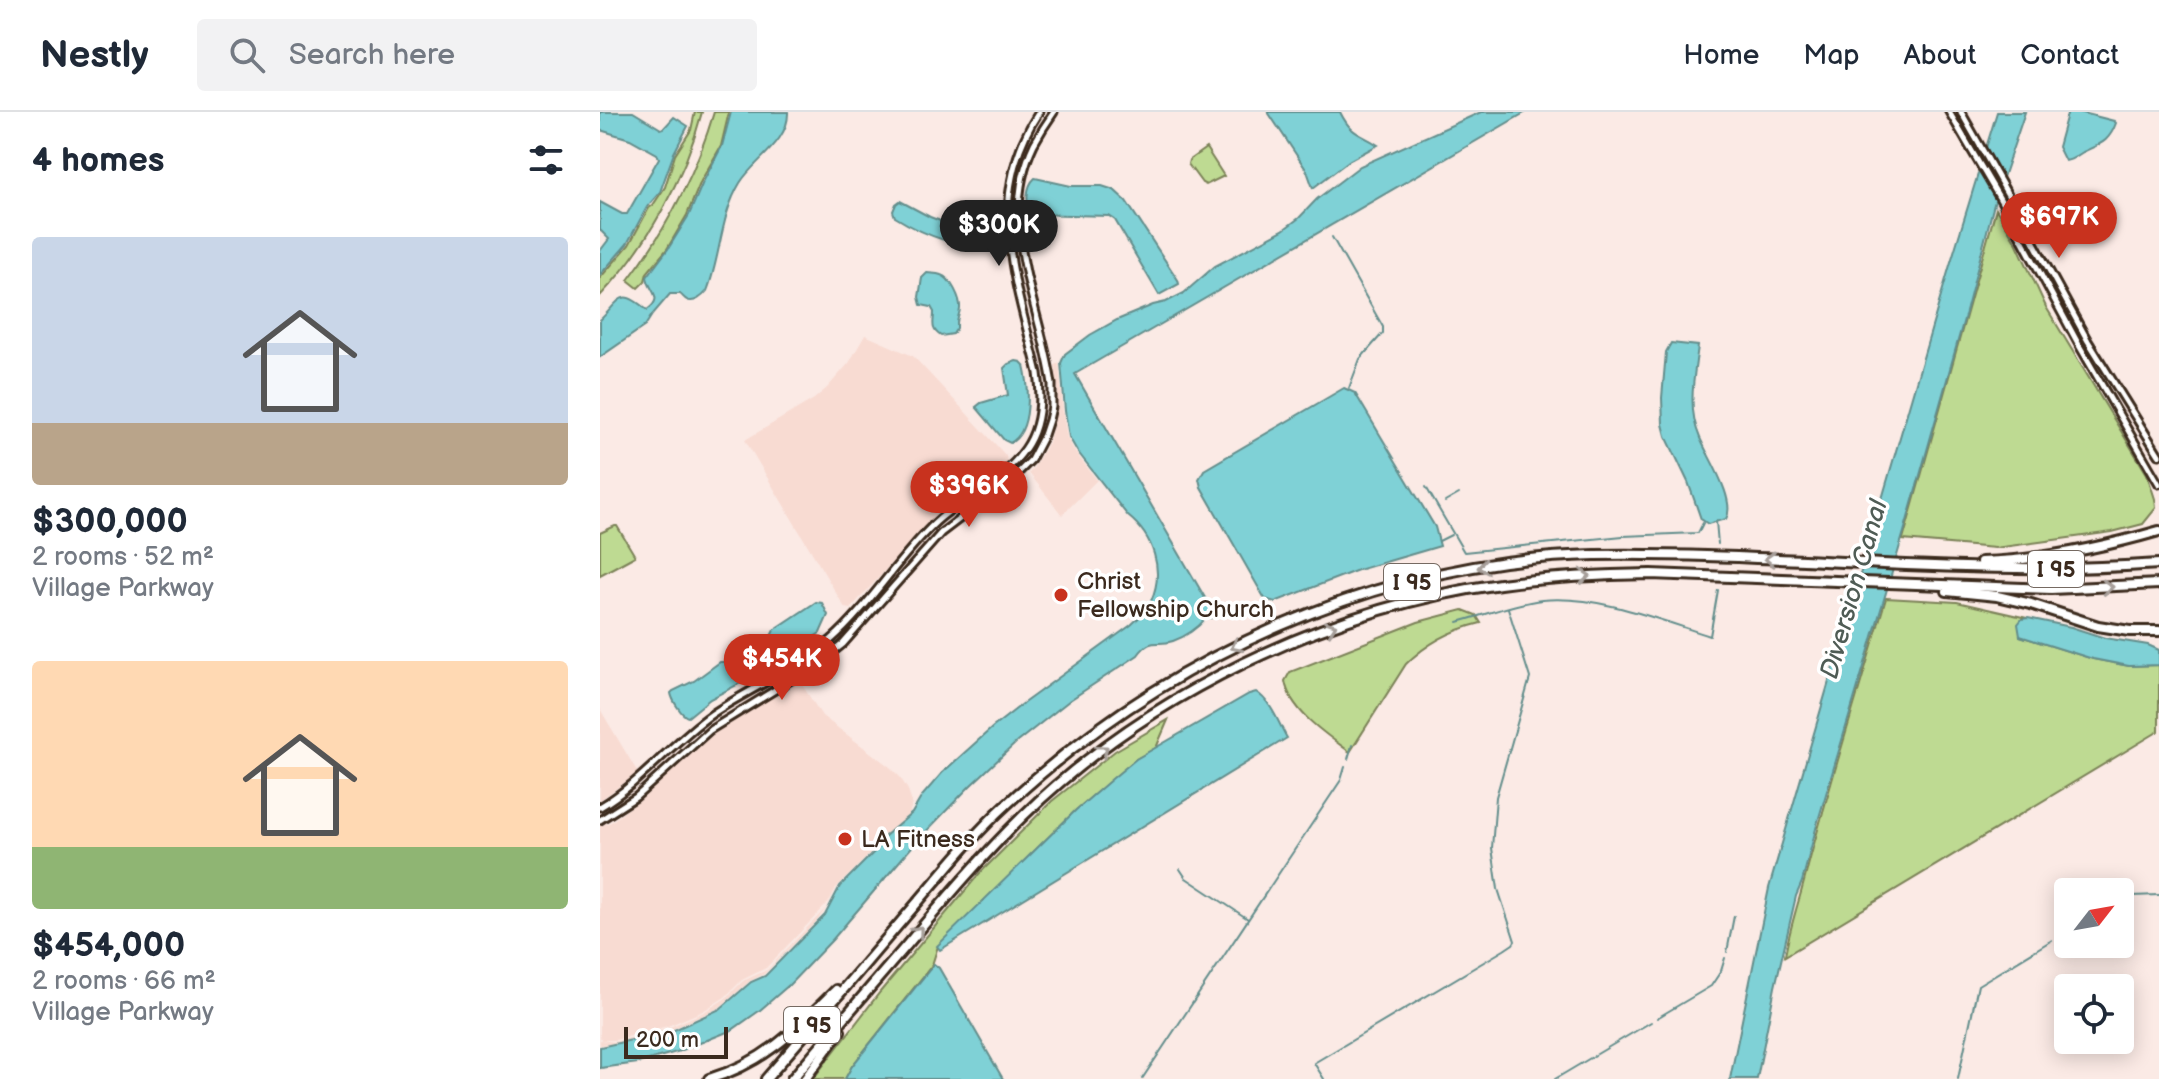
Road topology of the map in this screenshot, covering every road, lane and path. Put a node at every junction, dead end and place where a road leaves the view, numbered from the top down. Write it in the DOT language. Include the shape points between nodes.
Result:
graph roads {
  1 [pos="1039,112"];
  2 [pos="1054,112"];
  3 [pos="1949,112"];
  4 [pos="1961,112"];
  5 [pos="2159,455"];
  6 [pos="2159,484"];
  7 [pos="2159,531"];
  8 [pos="2159,564"];
  9 [pos="896,566"];
  10 [pos="1953,566"];
  11 [pos="2159,584"];
  12 [pos="1918,585"];
  13 [pos="881,601"];
  14 [pos="2159,631"];
  15 [pos="762,683"];
  16 [pos="757,701"];
  17 [pos="651,766"];
  18 [pos="642,775"];
  19 [pos="648,785"];
  20 [pos="626,804"];
  21 [pos="600,807"];
  22 [pos="600,820"];
  23 [pos="858,972"];
  24 [pos="868,991"];
  25 [pos="709,1079"];
  26 [pos="766,1079"];
  27 [pos="792,1079"];
  28 [pos="805,1079"];
  1 -- 9 [label="main road" via="1014,165 1007,226 1038,373 1040,412 1025,449 1008,468 938,520"];
  2 -- 13 [label="main road" via="1035,142 1018,203 1019,240 1052,384 1044,435 1021,471 941,533"];
  3 -- 6 [label="main road"];
  4 -- 5 [label="main road" via="2088,341"];
  7 -- 10 [label="highway" via="2043,558"];
  8 -- 10 [label="highway, I 95" via="2048,570"];
  9 -- 13 [label="main road" via="897,578"];
  9 -- 15 [label="main road" via="831,640"];
  10 -- 23 [label="highway, I 95, one-way" via="1652,555 1550,557 1414,581 1286,624 1181,674 1052,764 963,850"];
  12 -- 11 [label="highway, I 95, one-way" via="2051,589"];
  12 -- 14 [label="highway" via="1997,596 2098,626"];
  24 -- 12 [label="highway, I 95, one-way" via="979,861 1063,780 1195,689 1294,641 1447,594 1552,578 1651,574"];
  13 -- 16 [label="main road" via="834,653"];
  15 -- 16 [label="main road"];
  15 -- 17 [label="main road" via="713,713"];
  16 -- 19 [label="main road" via="710,730"];
  17 -- 18 [label="main road"];
  17 -- 19 [label="main road"];
  18 -- 20 [label="main road" via="642,785"];
  18 -- 21 [label="main road"];
  19 -- 20 [label="main road"];
  20 -- 22 [label="main road"];
  23 -- 25 [label="highway" via="774,1048"];
  23 -- 26 [label="highway, I 95"];
  24 -- 27 [label="highway, I 95"];
  24 -- 28 [label="highway"];
}
